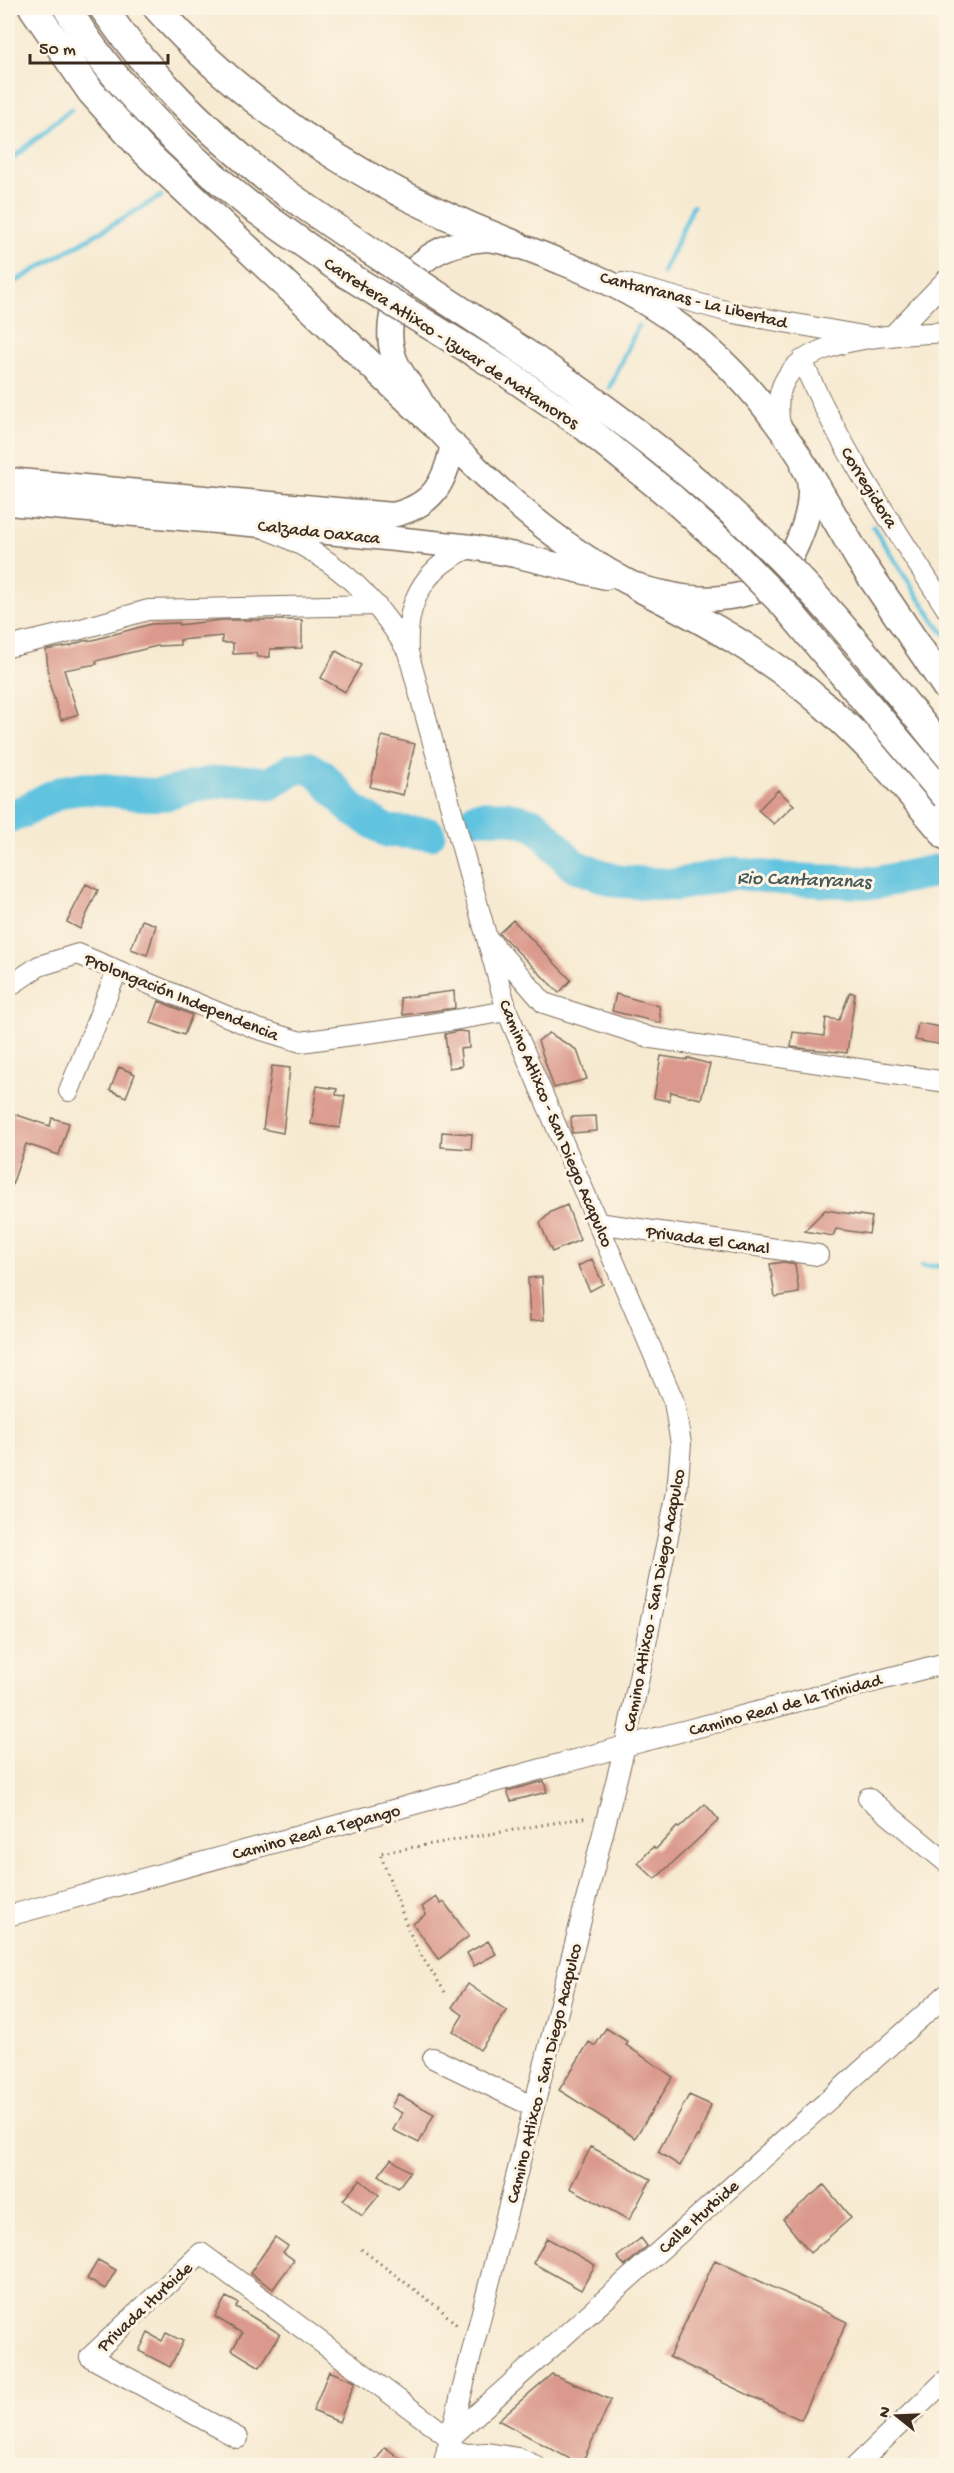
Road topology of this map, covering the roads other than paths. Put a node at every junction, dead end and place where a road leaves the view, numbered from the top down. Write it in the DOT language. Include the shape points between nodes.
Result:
graph roads {
  1 [pos="33,8"];
  2 [pos="67,8"];
  3 [pos="103,8"];
  4 [pos="157,8"];
  5 [pos="517,245"];
  6 [pos="589,273"];
  7 [pos="946,280"];
  8 [pos="946,332"];
  9 [pos="892,336"];
  10 [pos="869,337"];
  11 [pos="802,360"];
  12 [pos="781,429"];
  13 [pos="444,435"];
  14 [pos="805,467"];
  15 [pos="8,480"];
  16 [pos="8,502"];
  17 [pos="250,524"];
  18 [pos="472,547"];
  19 [pos="633,584"];
  20 [pos="376,605"];
  21 [pos="946,608"];
  22 [pos="8,647"];
  23 [pos="408,652"];
  24 [pos="946,687"];
  25 [pos="946,753"];
  26 [pos="946,797"];
  27 [pos="946,836"];
  28 [pos="484,928"];
  29 [pos="117,971"];
  30 [pos="8,987"];
  31 [pos="507,1011"];
  32 [pos="946,1082"];
  33 [pos="69,1092"];
  34 [pos="598,1223"];
  35 [pos="818,1255"];
  36 [pos="946,1663"];
  37 [pos="625,1746"];
  38 [pos="868,1798"];
  39 [pos="946,1862"];
  40 [pos="8,1916"];
  41 [pos="946,1995"];
  42 [pos="433,2058"];
  43 [pos="534,2107"];
  44 [pos="946,2380"];
  45 [pos="238,2438"];
  46 [pos="447,2451"];
  47 [pos="536,2466"];
  48 [pos="856,2466"];
  1 -- 13 [label="highway" via="92,92 143,150"];
  2 -- 26 [label="highway, Carretera Atlixco - Izucar de Matamoros, bridge" via="98,56 130,93 175,140 249,205 346,274 502,370 585,427 669,495 785,606"];
  3 -- 25 [label="highway, Carretera Atlixco - Izucar de Matamoros, bridge" via="171,93 271,182 533,357 660,451 730,512 794,573"];
  4 -- 5 [label="highway" via="242,89 328,153 424,207"];
  5 -- 6 [label="main road"];
  5 -- 13 [label="main road" via="488,239 458,243 430,255 402,286 392,319 391,348 397,366"];
  6 -- 10 [label="street, Cantarranas - La Libertad" via="733,313"];
  6 -- 12 [label="main road" via="639,297 692,334 744,383"];
  7 -- 9 [label="street"];
  8 -- 9 [label="street, Cantarranas - La Libertad"];
  9 -- 10 [label="street, Cantarranas - La Libertad"];
  10 -- 11 [label="street, Cantarranas - La Libertad" via="826,348"];
  11 -- 12 [label="street, Cantarranas - La Libertad" via="783,387 778,408"];
  11 -- 21 [label="street, Corregidora" via="860,473"];
  12 -- 14 [label="main road"];
  13 -- 15 [label="main road, Calzada Oaxaca" via="448,468 437,489 416,507 392,515"];
  13 -- 19 [label="main road" via="544,528"];
  14 -- 19 [label="main road, Calzada Oaxaca" via="810,487 809,508 794,551 778,576 751,591 720,599 687,598"];
  14 -- 24 [label="highway" via="860,559"];
  16 -- 17 [label="main road, Calzada Oaxaca"];
  17 -- 18 [label="main road, Calzada Oaxaca"];
  17 -- 20 [label="street, Camino Atlixco - San Diego Acapulco" via="322,557"];
  18 -- 19 [label="main road, Calzada Oaxaca"];
  18 -- 23 [label="street, Camino Atlixco - San Diego Acapulco" via="448,559 420,589 409,619"];
  19 -- 27 [label="highway" via="745,646 823,704 870,749"];
  20 -- 22 [label="street" via="148,609"];
  20 -- 23 [label="street, Camino Atlixco - San Diego Acapulco"];
  23 -- 28 [label="street, Camino Atlixco - San Diego Acapulco"];
  28 -- 31 [label="street, Camino Atlixco - San Diego Acapulco"];
  28 -- 32 [label="street" via="544,1003 652,1038"];
  29 -- 30 [label="street, Prolongación Independencia" via="78,954 39,966"];
  29 -- 31 [label="street, Prolongación Independencia" via="255,1029 301,1042"];
  29 -- 33 [label="street"];
  31 -- 34 [label="street, Camino Atlixco - San Diego Acapulco"];
  34 -- 35 [label="street, Privada El Canal"];
  34 -- 37 [label="street, Camino Atlixco - San Diego Acapulco" via="674,1402 681,1444 677,1492"];
  36 -- 37 [label="street, Camino Real de la Trinidad"];
  37 -- 40 [label="street, Camino Real a Tepango"];
  37 -- 43 [label="street, Camino Atlixco - San Diego Acapulco"];
  38 -- 39 [label="street"];
  41 -- 46 [label="street, Calle Iturbide"];
  42 -- 43 [label="street"];
  43 -- 46 [label="street, Camino Atlixco - San Diego Acapulco"];
  44 -- 48 [label="street"];
  45 -- 46 [label="street, Privada Iturbide" via="90,2356 201,2253"];
  46 -- 47 [label="street" via="518,2458"];
}
